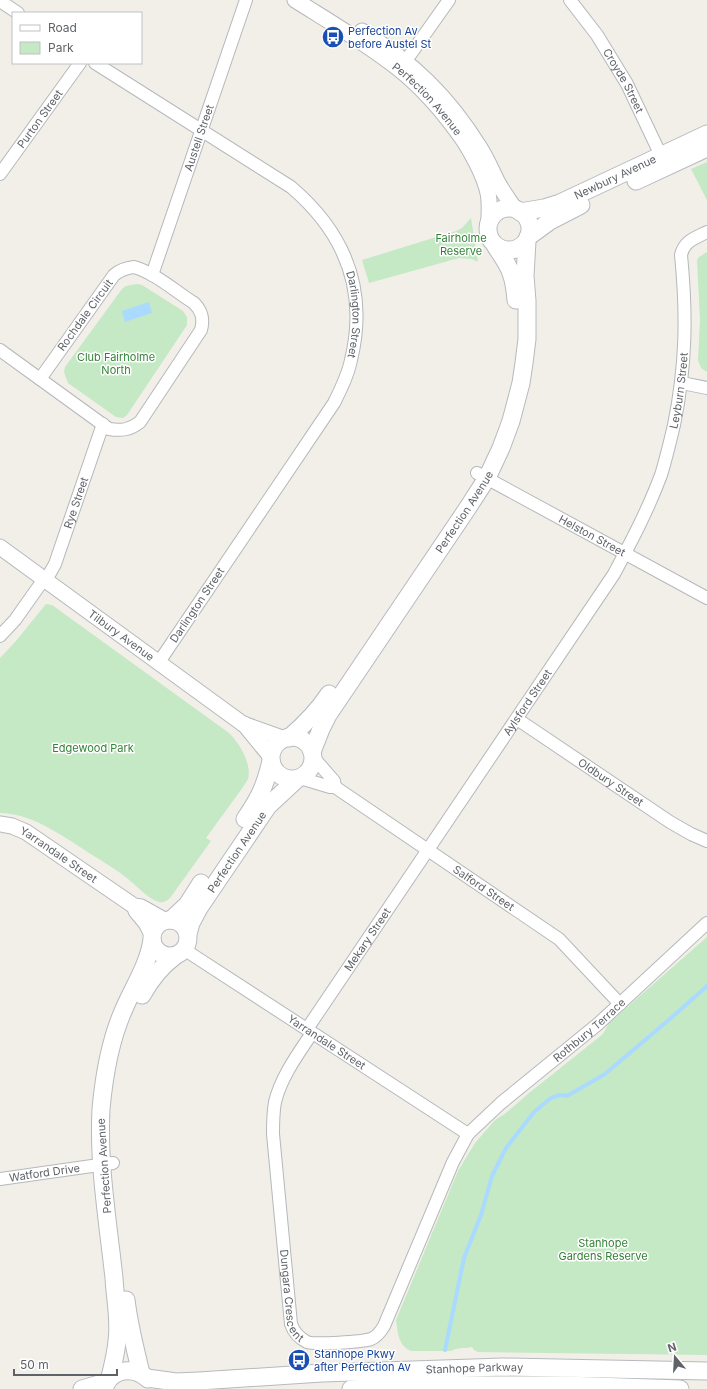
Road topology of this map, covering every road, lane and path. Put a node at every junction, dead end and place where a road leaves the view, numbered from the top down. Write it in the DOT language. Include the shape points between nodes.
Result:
graph roads {
  1 [pos="246,0"];
  2 [pos="295,0"];
  3 [pos="314,0"];
  4 [pos="449,0"];
  5 [pos="570,0"];
  6 [pos="0,1"];
  7 [pos="16,12"];
  8 [pos="79,64"];
  9 [pos="97,64"];
  10 [pos="403,65"];
  11 [pos="202,130"];
  12 [pos="707,134"];
  13 [pos="707,148"];
  14 [pos="663,162"];
  15 [pos="0,174"];
  16 [pos="518,210"];
  17 [pos="489,220"];
  18 [pos="707,232"];
  19 [pos="528,239"];
  20 [pos="496,247"];
  21 [pos="152,276"];
  22 [pos="0,350"];
  23 [pos="40,378"];
  24 [pos="682,384"];
  25 [pos="707,388"];
  26 [pos="102,424"];
  27 [pos="482,476"];
  28 [pos="0,547"];
  29 [pos="625,554"];
  30 [pos="45,580"];
  31 [pos="707,598"];
  32 [pos="0,636"];
  33 [pos="159,662"];
  34 [pos="517,719"];
  35 [pos="243,724"];
  36 [pos="287,738"];
  37 [pos="313,755"];
  38 [pos="271,759"];
  39 [pos="298,778"];
  40 [pos="335,787"];
  41 [pos="0,824"];
  42 [pos="707,841"];
  43 [pos="428,850"];
  44 [pos="134,906"];
  45 [pos="169,920"];
  46 [pos="707,923"];
  47 [pos="152,937"];
  48 [pos="183,947"];
  49 [pos="620,1004"];
  50 [pos="310,1031"];
  51 [pos="468,1134"];
  52 [pos="108,1163"];
  53 [pos="0,1179"];
  54 [pos="707,1370"];
  55 [pos="147,1380"];
  56 [pos="107,1383"];
  57 [pos="82,1389"];
  58 [pos="351,1389"];
  59 [pos="680,1389"];
  1 -- 11 [label="street, Austell Street"];
  2 -- 10 [label="street, Perfection Avenue"];
  3 -- 10 [label="street, Perfection Avenue" via="387,47"];
  4 -- 10 [label="street"];
  5 -- 14 [label="street, Croyde Street" via="612,57 641,111"];
  6 -- 7 [label="street"];
  8 -- 15 [label="street, Purton Street"];
  9 -- 11 [label="street, Darlington Street"];
  10 -- 16 [label="street, Perfection Avenue" via="438,92 461,119 482,150 502,189"];
  10 -- 17 [label="street, Perfection Avenue" via="447,117 476,161 486,187"];
  11 -- 21 [label="street, Austell Street"];
  11 -- 33 [label="street, Darlington Street" via="291,187 325,221 342,251 353,284 356,339 344,383 334,403"];
  12 -- 14 [label="main road, Newbury Avenue"];
  13 -- 14 [label="main road, Newbury Avenue"];
  14 -- 16 [label="main road, Newbury Avenue" via="560,203 544,208"];
  14 -- 19 [label="main road, Newbury Avenue" via="564,213"];
  16 -- 17 [label="main road" via="503,209"];
  16 -- 19 [label="main road" via="528,220"];
  17 -- 20 [label="main road" via="487,232"];
  18 -- 24 [label="street, Leyburn Street" via="685,244 681,255 685,304"];
  19 -- 20 [label="main road" via="522,246 509,251"];
  19 -- 27 [label="main road, Perfection Avenue" via="524,363 511,421 501,448"];
  20 -- 27 [label="main road, Perfection Avenue" via="508,264 513,277 517,307 516,338 513,370 504,410"];
  21 -- 23 [label="street, Rochdale Circuit" via="134,267 126,268 114,275"];
  21 -- 26 [label="street, Rochdale Circuit" via="199,308 203,322 201,330 140,422 125,430 109,429"];
  22 -- 23 [label="street"];
  23 -- 26 [label="street, Rochdale Circuit"];
  24 -- 25 [label="street"];
  24 -- 29 [label="street, Leyburn Street" via="661,475"];
  26 -- 30 [label="street, Rye Street" via="55,564"];
  27 -- 29 [label="street, Helston Street"];
  27 -- 36 [label="main road, Perfection Avenue" via="459,503 320,708"];
  27 -- 37 [label="main road, Perfection Avenue" via="333,708 321,729"];
  28 -- 30 [label="street, Tilbury Avenue"];
  29 -- 31 [label="street, Helston Street"];
  29 -- 34 [label="street, Aylsford Street"];
  30 -- 32 [label="street, Rye Street"];
  30 -- 33 [label="street, Tilbury Avenue"];
  33 -- 35 [label="street, Tilbury Avenue"];
  34 -- 42 [label="street, Oldbury Street" via="670,822"];
  34 -- 43 [label="street, Aylsford Street"];
  35 -- 36 [label="street, Tilbury Avenue"];
  35 -- 38 [label="street, Tilbury Avenue"];
  36 -- 37 [label="main road" via="301,739 310,747"];
  36 -- 38 [label="main road" via="275,746"];
  37 -- 39 [label="main road" via="310,769"];
  37 -- 40 [label="street, Salford Street" via="334,781"];
  38 -- 39 [label="main road" via="273,768 283,777"];
  38 -- 45 [label="main road, Perfection Avenue" via="265,785 258,800 187,904"];
  39 -- 40 [label="street, Salford Street"];
  39 -- 48 [label="main road, Perfection Avenue" via="268,806 199,908"];
  40 -- 43 [label="street, Salford Street"];
  41 -- 44 [label="street, Yarrandale Street" via="26,832"];
  43 -- 49 [label="street, Salford Street" via="559,939"];
  43 -- 50 [label="street, Mekary Street"];
  44 -- 45 [label="street, Yarrandale Street"];
  44 -- 47 [label="street, Yarrandale Street"];
  45 -- 47 [label="main road" via="157,926"];
  45 -- 48 [label="main road" via="184,926"];
  46 -- 49 [label="street, Rothbury Terrace"];
  47 -- 48 [label="main road" via="153,945 160,953 169,957"];
  47 -- 52 [label="main road, Perfection Avenue" via="146,965 123,1010 110,1052 101,1109"];
  48 -- 50 [label="street, Yarrandale Street"];
  48 -- 52 [label="main road, Perfection Avenue" via="156,973 139,1001 127,1032 117,1069"];
  49 -- 51 [label="street, Rothbury Terrace" via="501,1103"];
  50 -- 51 [label="street, Yarrandale Street"];
  50 -- 51 [label="street, Dungara Crescent" via="286,1073 275,1102 273,1118 291,1324 298,1337 312,1343 363,1341 372,1339 380,1333 453,1162"];
  52 -- 53 [label="street, Watford Drive"];
  52 -- 55 [label="main road, Perfection Avenue" via="131,1335"];
  52 -- 56 [label="main road, Perfection Avenue" via="118,1340"];
  54 -- 55 [label="main road, Stanhope Parkway" via="503,1367 322,1373 176,1382"];
  55 -- 56 [label="main road, Stanhope Parkway" via="132,1370 124,1371"];
  56 -- 57 [label="main road"];
  58 -- 59 [label="main road, Stanhope Parkway" via="421,1385 565,1385"];
}
